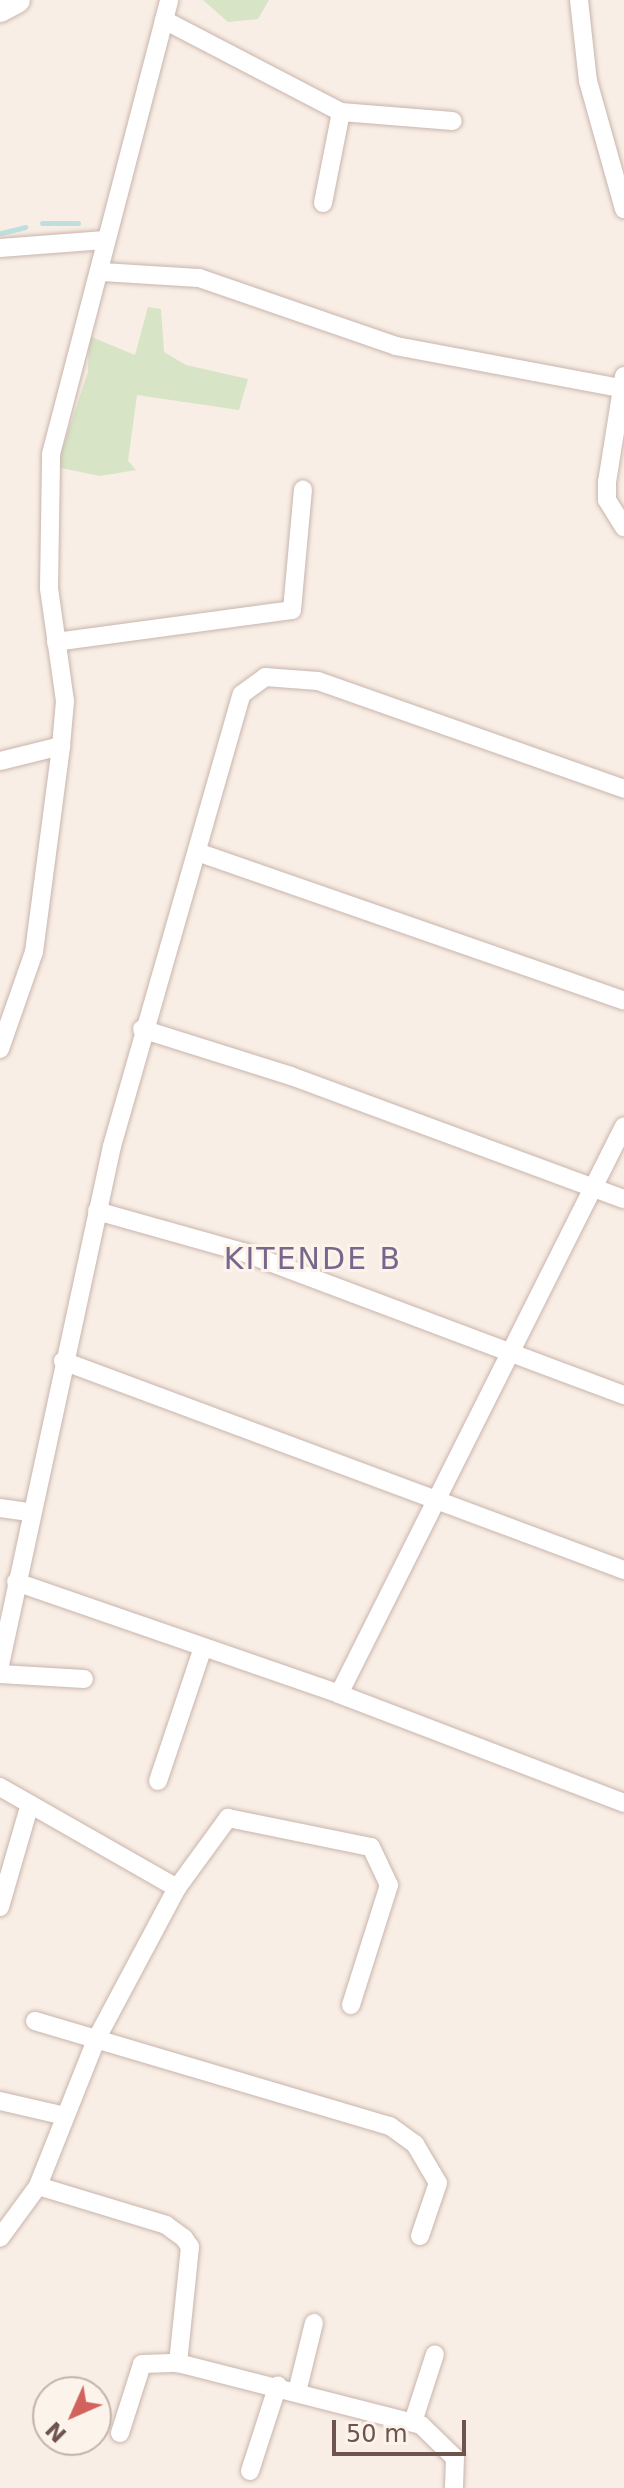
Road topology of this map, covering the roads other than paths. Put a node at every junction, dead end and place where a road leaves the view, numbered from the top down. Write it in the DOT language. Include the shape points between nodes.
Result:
graph roads {
  1 [pos="17,0"];
  2 [pos="169,0"];
  3 [pos="579,0"];
  4 [pos="0,9"];
  5 [pos="164,20"];
  6 [pos="341,112"];
  7 [pos="453,121"];
  8 [pos="323,203"];
  9 [pos="624,209"];
  10 [pos="105,240"];
  11 [pos="0,248"];
  12 [pos="102,272"];
  13 [pos="623,382"];
  14 [pos="303,490"];
  15 [pos="624,527"];
  16 [pos="56,642"];
  17 [pos="61,746"];
  18 [pos="0,761"];
  19 [pos="624,789"];
  20 [pos="197,852"];
  21 [pos="624,1001"];
  22 [pos="142,1029"];
  23 [pos="0,1049"];
  24 [pos="624,1126"];
  25 [pos="590,1188"];
  26 [pos="624,1199"];
  27 [pos="97,1211"];
  28 [pos="514,1353"];
  29 [pos="63,1361"];
  30 [pos="624,1395"];
  31 [pos="439,1495"];
  32 [pos="0,1508"];
  33 [pos="28,1512"];
  34 [pos="624,1570"];
  35 [pos="16,1582"];
  36 [pos="203,1647"];
  37 [pos="0,1665"];
  38 [pos="0,1674"];
  39 [pos="84,1679"];
  40 [pos="339,1694"];
  41 [pos="158,1781"];
  42 [pos="0,1787"];
  43 [pos="624,1803"];
  44 [pos="30,1804"];
  45 [pos="177,1888"];
  46 [pos="0,1907"];
  47 [pos="351,2005"];
  48 [pos="35,2021"];
  49 [pos="96,2040"];
  50 [pos="0,2101"];
  51 [pos="65,2116"];
  52 [pos="38,2186"];
  53 [pos="420,2236"];
  54 [pos="0,2238"];
  55 [pos="314,2323"];
  56 [pos="435,2354"];
  57 [pos="178,2363"];
  58 [pos="278,2385"];
  59 [pos="298,2388"];
  60 [pos="413,2422"];
  61 [pos="120,2433"];
  62 [pos="250,2471"];
  63 [pos="454,2488"];
  1 -- 4 [label="main road"];
  2 -- 5 [label="street"];
  3 -- 9 [label="street" via="588,81"];
  5 -- 6 [label="street"];
  5 -- 10 [label="street"];
  6 -- 7 [label="street"];
  6 -- 8 [label="street"];
  10 -- 11 [label="street"];
  10 -- 12 [label="street"];
  12 -- 13 [label="street" via="199,278 396,346"];
  12 -- 16 [label="street" via="51,454"];
  13 -- 15 [label="street" via="607,500"];
  14 -- 16 [label="street" via="292,610"];
  16 -- 17 [label="street" via="65,701"];
  17 -- 18 [label="street"];
  17 -- 23 [label="street" via="34,952"];
  19 -- 20 [label="street" via="318,681 265,677 242,694"];
  20 -- 21 [label="street"];
  20 -- 22 [label="street"];
  22 -- 25 [label="street" via="291,1076"];
  22 -- 27 [label="street"];
  24 -- 25 [label="street"];
  25 -- 26 [label="street"];
  25 -- 28 [label="street"];
  27 -- 28 [label="street" via="243,1252"];
  27 -- 29 [label="street"];
  28 -- 30 [label="street"];
  28 -- 31 [label="street"];
  29 -- 31 [label="street"];
  29 -- 33 [label="street"];
  31 -- 34 [label="street"];
  31 -- 40 [label="street"];
  32 -- 33 [label="street"];
  33 -- 35 [label="street"];
  35 -- 36 [label="street"];
  35 -- 37 [label="street"];
  36 -- 40 [label="street"];
  36 -- 41 [label="street"];
  38 -- 39 [label="street"];
  40 -- 43 [label="street"];
  42 -- 44 [label="street"];
  44 -- 45 [label="street"];
  44 -- 46 [label="street"];
  45 -- 47 [label="street" via="228,1818 371,1847 389,1885"];
  45 -- 49 [label="street"];
  48 -- 49 [label="street"];
  49 -- 51 [label="street"];
  49 -- 53 [label="street" via="390,2126 415,2144 438,2183"];
  50 -- 51 [label="street"];
  51 -- 52 [label="street"];
  52 -- 54 [label="street"];
  52 -- 57 [label="street" via="166,2225 184,2238 190,2247"];
  55 -- 59 [label="street"];
  56 -- 60 [label="street"];
  57 -- 58 [label="street"];
  57 -- 61 [label="street" via="142,2364"];
  58 -- 59 [label="street"];
  58 -- 62 [label="street"];
  59 -- 60 [label="street"];
  60 -- 63 [label="street" via="455,2458"];
}
